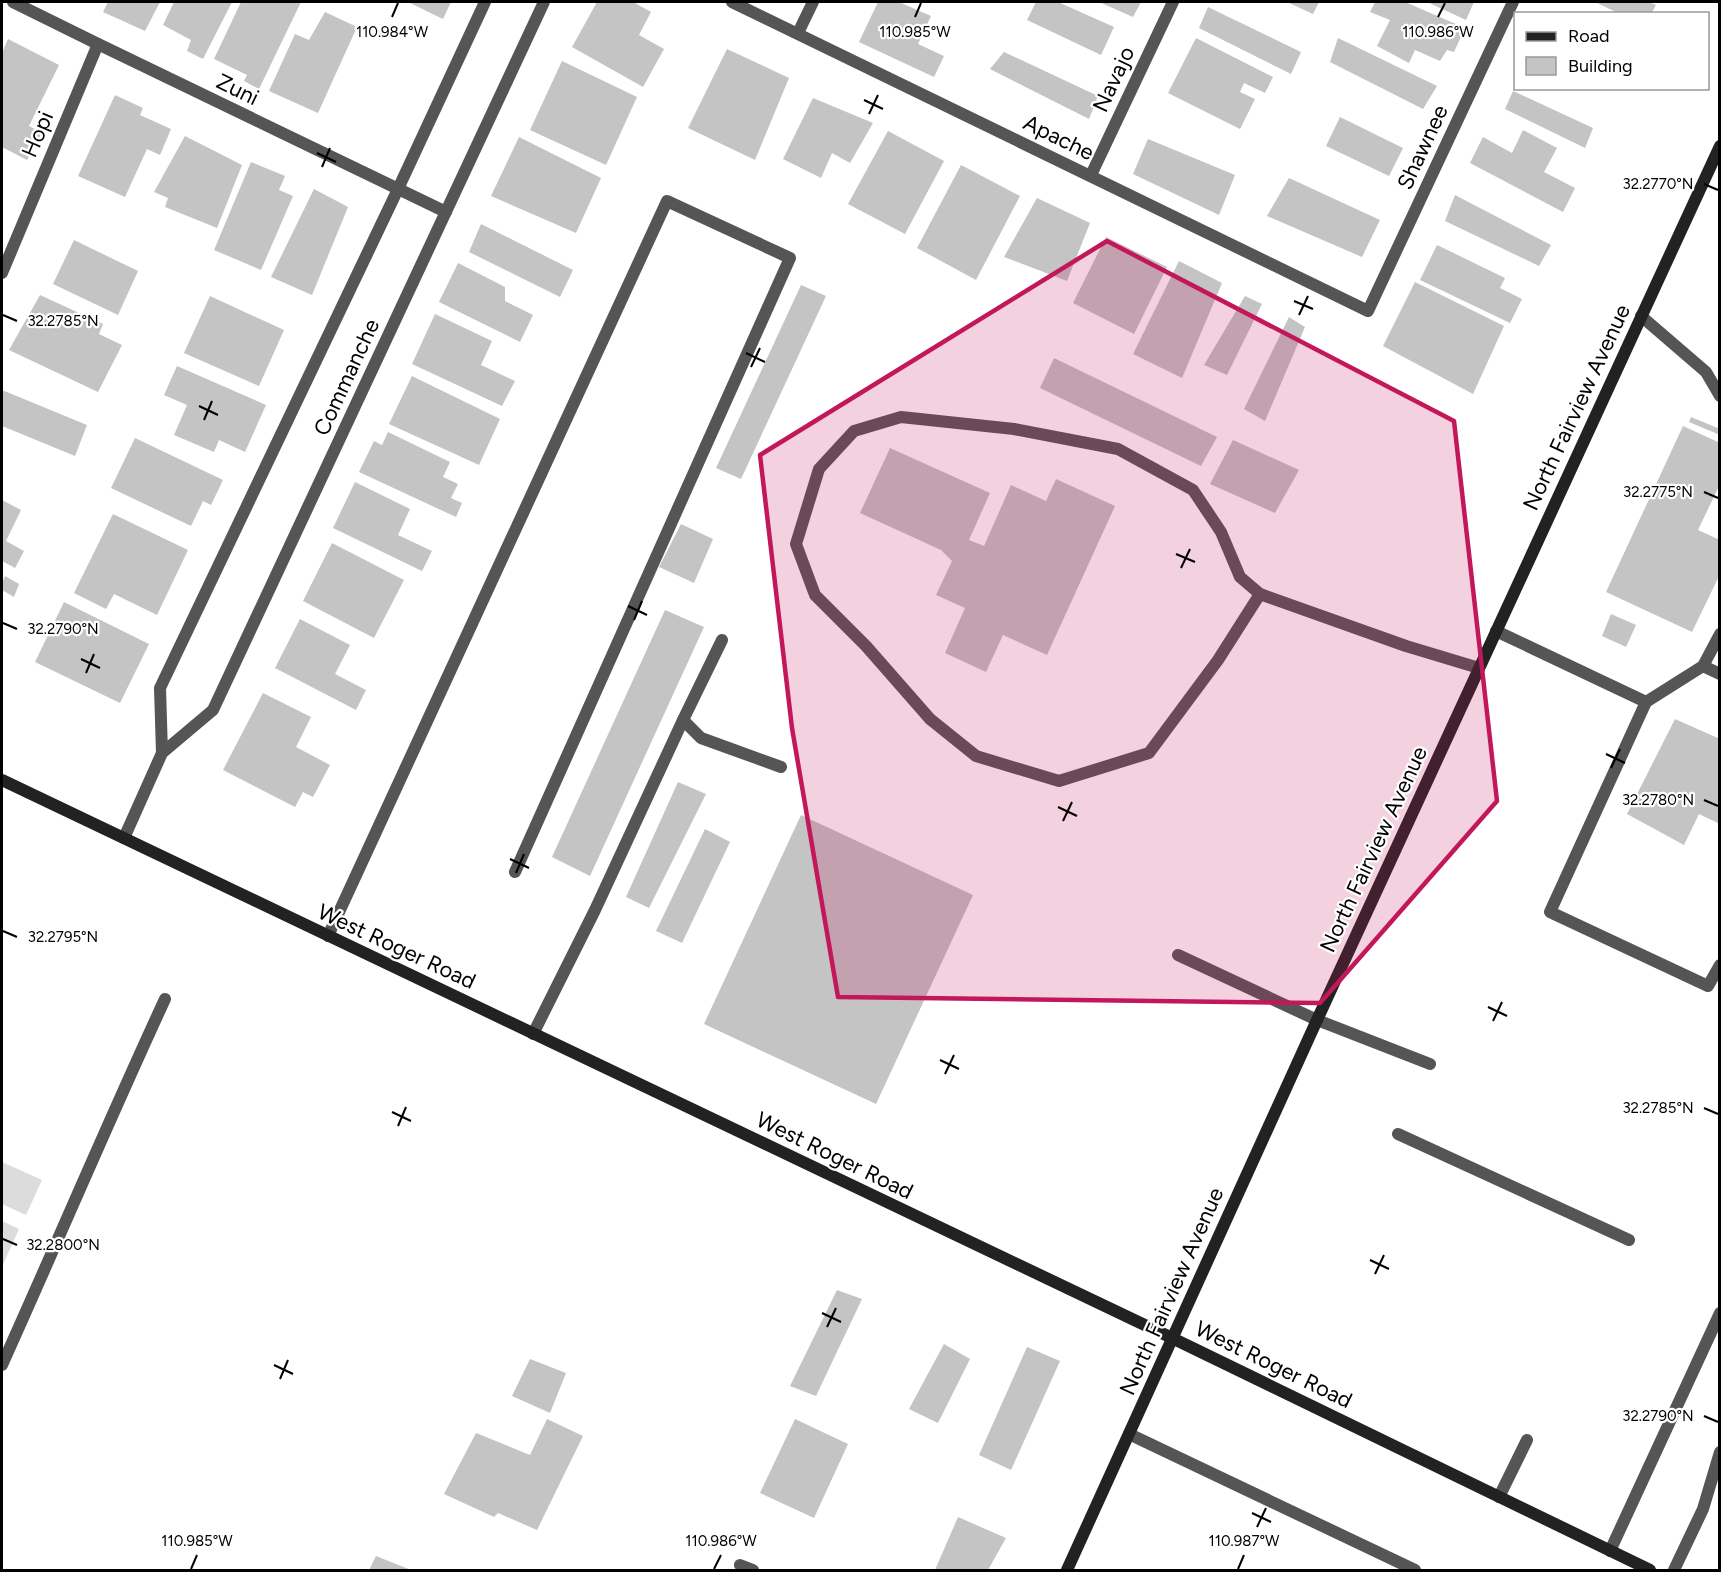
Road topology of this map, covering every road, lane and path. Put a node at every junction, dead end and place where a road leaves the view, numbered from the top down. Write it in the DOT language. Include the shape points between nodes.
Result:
graph roads {
  1 [pos="14,2"];
  2 [pos="485,2"];
  3 [pos="544,2"];
  4 [pos="732,2"];
  5 [pos="813,2"];
  6 [pos="1173,2"];
  7 [pos="1513,2"];
  8 [pos="798,33"];
  9 [pos="98,44"];
  10 [pos="1719,146"];
  11 [pos="1090,175"];
  12 [pos="398,189"];
  13 [pos="446,212"];
  14 [pos="2,273"];
  15 [pos="1368,311"];
  16 [pos="1641,316"];
  17 [pos="1719,396"];
  18 [pos="1260,594"];
  19 [pos="1496,631"];
  20 [pos="1719,634"];
  21 [pos="722,640"];
  22 [pos="1703,666"];
  23 [pos="1479,668"];
  24 [pos="1719,674"];
  25 [pos="1646,702"];
  26 [pos="683,720"];
  27 [pos="162,753"];
  28 [pos="781,767"];
  29 [pos="2,780"];
  30 [pos="123,838"];
  31 [pos="515,872"];
  32 [pos="328,936"];
  33 [pos="1178,955"];
  34 [pos="1719,965"];
  35 [pos="165,999"];
  36 [pos="1317,1020"];
  37 [pos="533,1034"];
  38 [pos="1430,1064"];
  39 [pos="1398,1134"];
  40 [pos="1629,1240"];
  41 [pos="1719,1313"];
  42 [pos="1172,1338"];
  43 [pos="2,1365"];
  44 [pos="1129,1434"];
  45 [pos="1527,1440"];
  46 [pos="1719,1452"];
  47 [pos="1714,1488"];
  48 [pos="1499,1497"];
  49 [pos="1610,1551"];
  50 [pos="741,1565"];
  51 [pos="753,1570"];
  52 [pos="1067,1570"];
  53 [pos="1415,1570"];
  54 [pos="1650,1570"];
  55 [pos="1674,1570"];
  1 -- 9 [label="street, Zuni"];
  2 -- 12 [label="street, Commanche"];
  3 -- 13 [label="street, Commanche"];
  4 -- 8 [label="street, Apache"];
  5 -- 8 [label="street"];
  6 -- 11 [label="street, Navajo"];
  7 -- 15 [label="street, Shawnee"];
  8 -- 11 [label="street, Apache"];
  9 -- 12 [label="street, Zuni"];
  9 -- 14 [label="street, Hopi"];
  10 -- 16 [label="street, North Fairview Avenue"];
  11 -- 15 [label="street, Apache"];
  12 -- 13 [label="street, Zuni"];
  12 -- 27 [label="street, Commanche" via="160,688"];
  13 -- 27 [label="street, Commanche" via="213,710"];
  16 -- 17 [label="street" via="1706,372"];
  16 -- 19 [label="street, North Fairview Avenue"];
  18 -- 18 [label="street" via="1240,577 1221,532 1192,490 1118,449 1014,429 901,417 854,431 819,469 796,544 815,595 930,719 976,756 1059,780 1149,753 1218,660"];
  18 -- 23 [label="street"];
  19 -- 23 [label="street, North Fairview Avenue"];
  19 -- 25 [label="street"];
  20 -- 22 [label="street"];
  21 -- 26 [label="street"];
  22 -- 24 [label="street"];
  22 -- 25 [label="street"];
  23 -- 36 [label="street, North Fairview Avenue"];
  25 -- 34 [label="street" via="1550,912 1708,986"];
  26 -- 28 [label="street" via="701,738"];
  26 -- 37 [label="street"];
  27 -- 30 [label="street, Commanche"];
  29 -- 30 [label="street, West Roger Road"];
  30 -- 32 [label="street, West Roger Road"];
  31 -- 32 [label="street" via="790,258 667,201"];
  32 -- 37 [label="street, West Roger Road"];
  33 -- 36 [label="street"];
  35 -- 43 [label="street"];
  36 -- 38 [label="street"];
  36 -- 42 [label="street, North Fairview Avenue"];
  37 -- 42 [label="street, West Roger Road"];
  39 -- 40 [label="street"];
  41 -- 49 [label="street"];
  42 -- 44 [label="street, North Fairview Avenue"];
  42 -- 48 [label="street, West Roger Road"];
  44 -- 52 [label="street, North Fairview Avenue"];
  44 -- 53 [label="street"];
  45 -- 48 [label="street"];
  46 -- 47 [label="street"];
  47 -- 55 [label="street"];
  48 -- 49 [label="street, West Roger Road"];
  49 -- 54 [label="street, West Roger Road"];
  50 -- 51 [label="street"];
}
